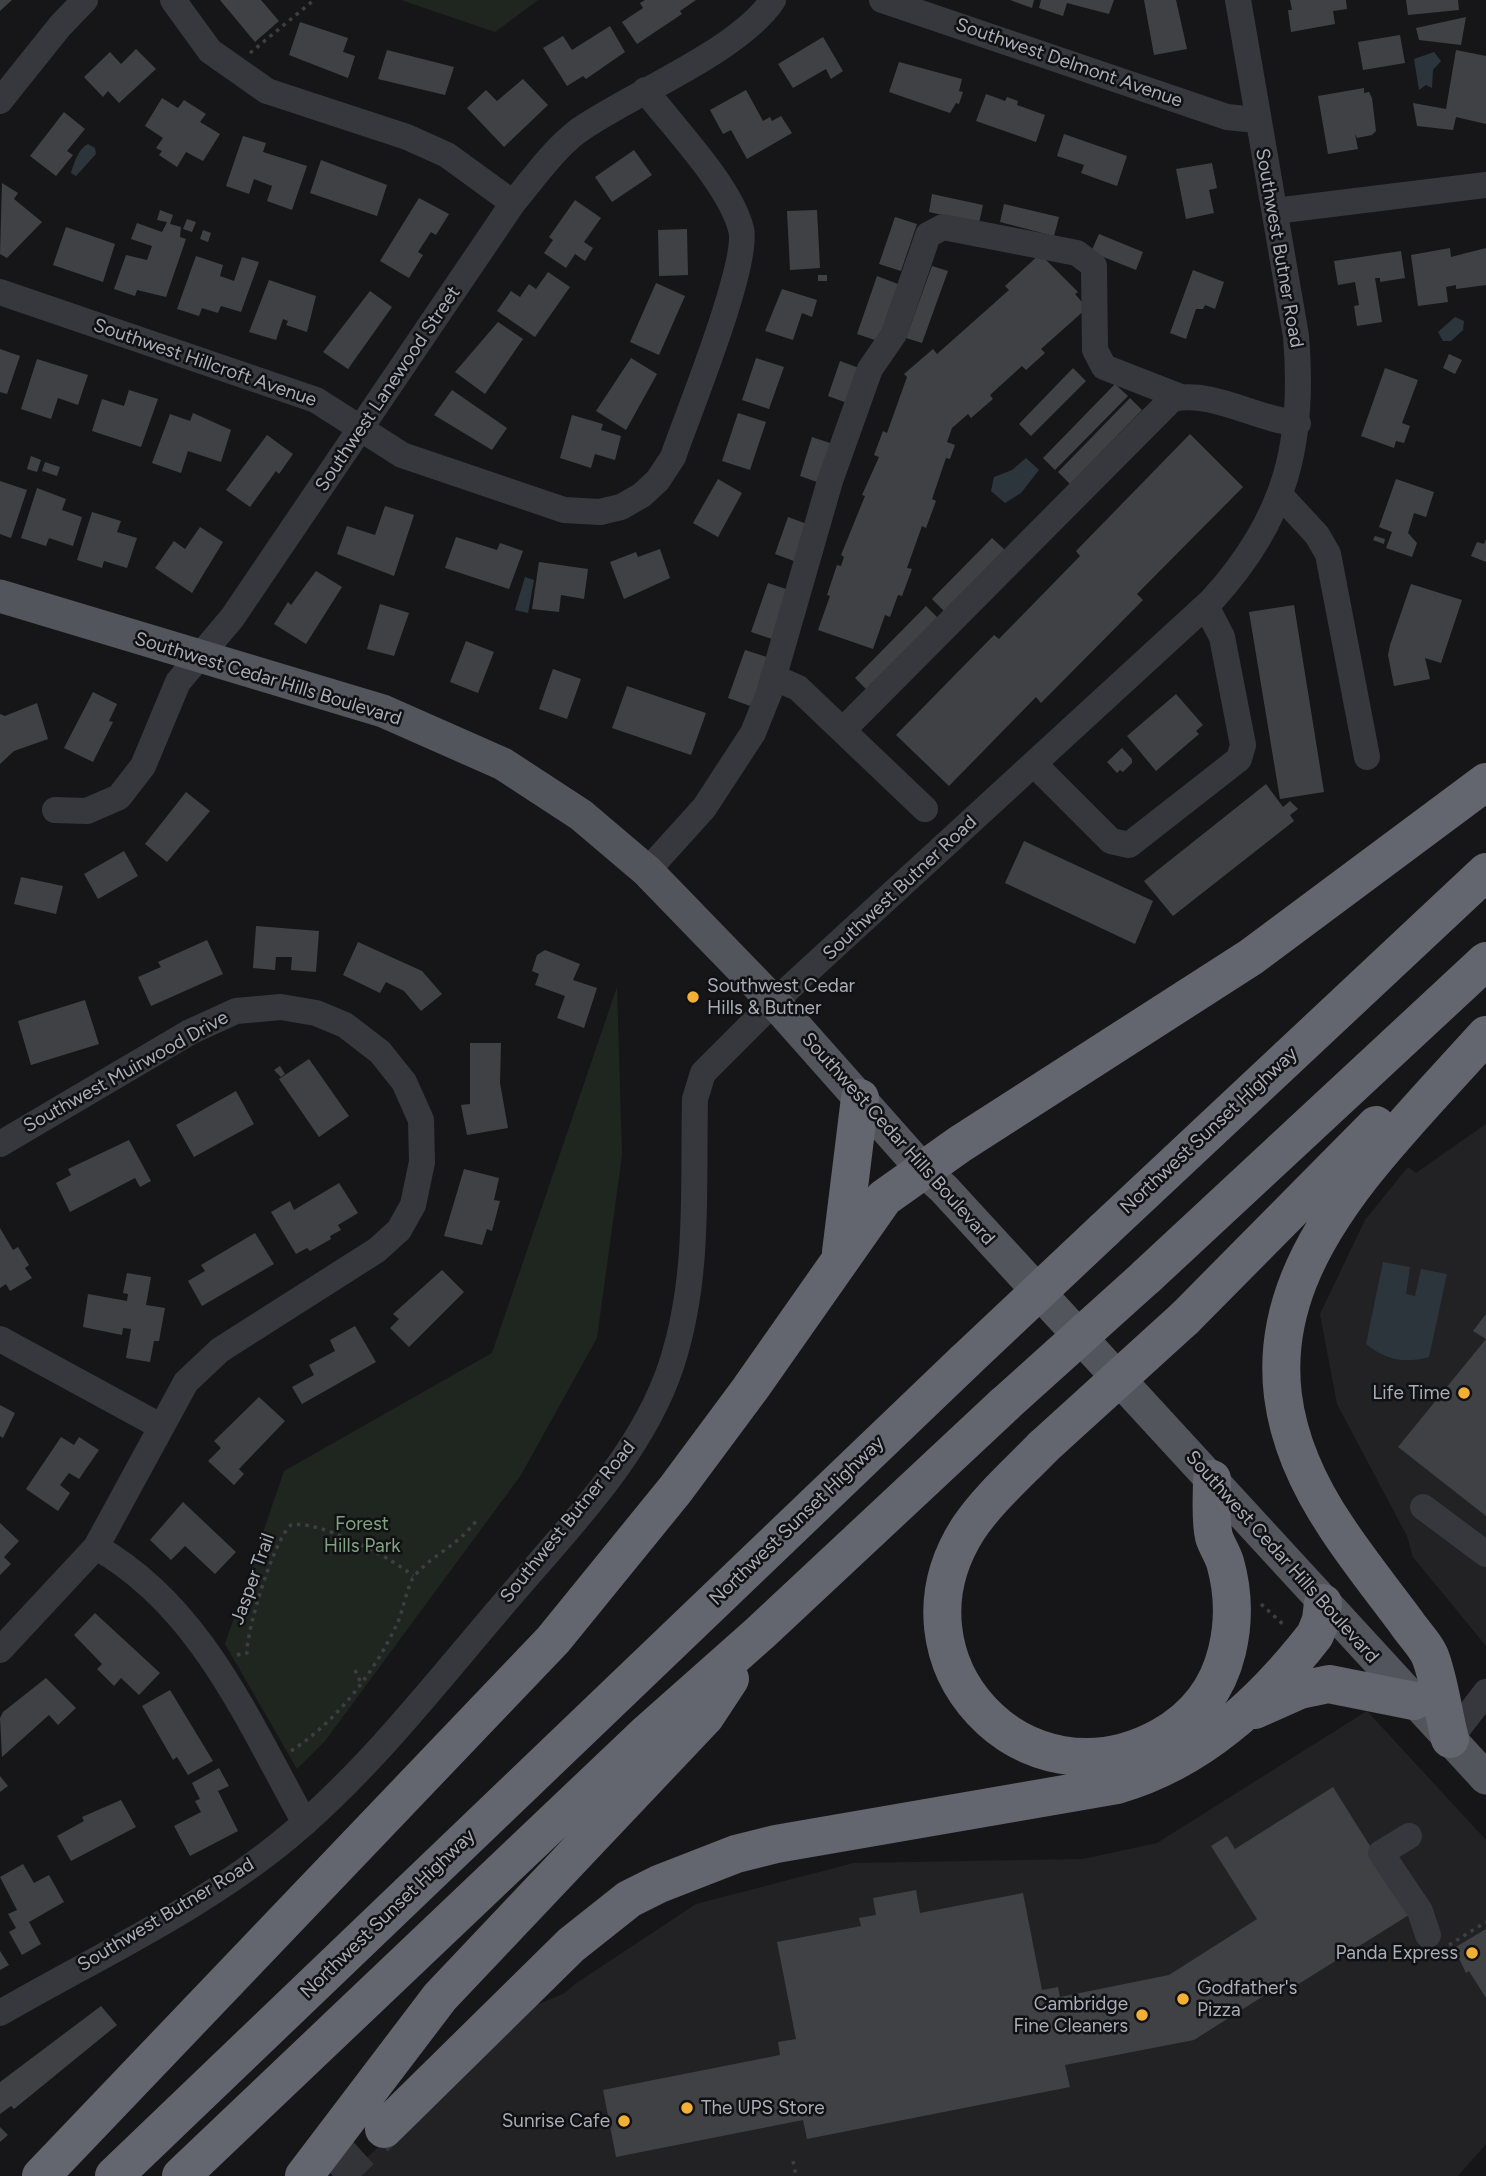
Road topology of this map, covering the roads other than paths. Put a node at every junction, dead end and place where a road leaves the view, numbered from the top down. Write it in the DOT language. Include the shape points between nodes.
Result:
graph roads {
  1 [pos="85,0"];
  2 [pos="173,0"];
  3 [pos="773,0"];
  4 [pos="882,0"];
  5 [pos="1238,0"];
  6 [pos="645,90"];
  7 [pos="0,101"];
  8 [pos="1257,120"];
  9 [pos="1486,185"];
  10 [pos="513,203"];
  11 [pos="1275,211"];
  12 [pos="0,292"];
  13 [pos="1181,397"];
  14 [pos="1298,423"];
  15 [pos="360,429"];
  16 [pos="1281,496"];
  17 [pos="0,596"];
  18 [pos="1206,606"];
  19 [pos="200,658"];
  20 [pos="773,677"];
  21 [pos="843,730"];
  22 [pos="1367,757"];
  23 [pos="1034,764"];
  24 [pos="1486,782"];
  25 [pos="925,809"];
  26 [pos="55,810"];
  27 [pos="647,870"];
  28 [pos="1486,872"];
  29 [pos="1486,961"];
  30 [pos="774,1002"];
  31 [pos="1486,1034"];
  32 [pos="860,1098"];
  33 [pos="0,1144"];
  34 [pos="923,1170"];
  35 [pos="840,1259"];
  36 [pos="0,1339"];
  37 [pos="160,1426"];
  38 [pos="1212,1479"];
  39 [pos="1423,1507"];
  40 [pos="96,1548"];
  41 [pos="1486,1554"];
  42 [pos="1322,1603"];
  43 [pos="760,1633"];
  44 [pos="0,1650"];
  45 [pos="1486,1692"];
  46 [pos="1414,1702"];
  47 [pos="1241,1717"];
  48 [pos="1450,1739"];
  49 [pos="1486,1778"];
  50 [pos="305,1823"];
  51 [pos="1409,1836"];
  52 [pos="1438,1940"];
  53 [pos="0,2013"];
  54 [pos="384,2129"];
  55 [pos="41,2176"];
  56 [pos="114,2176"];
  57 [pos="181,2176"];
  58 [pos="304,2176"];
  1 -- 7 [label="street"];
  2 -- 10 [label="street" via="210,51 267,91 407,137 447,155"];
  3 -- 6 [label="street, Southwest Lanewood Street" via="728,42"];
  4 -- 8 [label="street, Southwest Delmont Avenue" via="1227,117"];
  5 -- 8 [label="street, Southwest Butner Road"];
  6 -- 10 [label="street, Southwest Lanewood Street" via="577,132"];
  6 -- 15 [label="street, Southwest Hillcroft Avenue" via="726,193 742,231 740,265 673,457 658,480 621,507 573,512 419,462"];
  8 -- 11 [label="street, Southwest Butner Road"];
  9 -- 11 [label="street"];
  10 -- 15 [label="street, Southwest Lanewood Street"];
  11 -- 14 [label="street, Southwest Butner Road" via="1296,336"];
  12 -- 15 [label="street, Southwest Hillcroft Avenue" via="316,400"];
  13 -- 14 [label="street" via="1192,395"];
  13 -- 20 [label="street" via="1104,368 1095,350 1094,266 1077,253 943,227 928,236 894,334 870,369 848,431"];
  13 -- 21 [label="street" via="1172,399"];
  14 -- 16 [label="street, Southwest Butner Road"];
  15 -- 19 [label="street, Southwest Lanewood Street"];
  16 -- 18 [label="street, Southwest Butner Road" via="1269,525 1237,573"];
  16 -- 22 [label="street" via="1328,554"];
  17 -- 19 [label="main road, Southwest Cedar Hills Boulevard"];
  18 -- 23 [label="street, Southwest Butner Road"];
  18 -- 23 [label="street" via="1222,637 1243,745 1234,764 1129,845 1122,845 1111,841"];
  19 -- 26 [label="street, Southwest Lanewood Street" via="178,681 143,766 119,797 87,811"];
  19 -- 27 [label="main road, Southwest Cedar Hills Boulevard" via="383,711 503,764 581,815"];
  20 -- 21 [label="street" via="798,688"];
  20 -- 27 [label="street" via="753,733 722,783"];
  21 -- 25 [label="street"];
  23 -- 30 [label="street, Southwest Butner Road"];
  24 -- 34 [label="highway" via="1251,957"];
  27 -- 30 [label="main road, Southwest Cedar Hills Boulevard"];
  28 -- 56 [label="highway, Northwest Sunset Highway, bridge" via="965,1361"];
  29 -- 43 [label="highway, bridge"];
  30 -- 32 [label="main road, Southwest Cedar Hills Boulevard"];
  30 -- 50 [label="street, Southwest Butner Road" via="712,1062 700,1081 695,1099 691,1279 682,1331 651,1412 606,1480 551,1548 392,1734"];
  31 -- 38 [label="highway, bridge" via="1432,1069 1185,1318 1043,1447 968,1530 950,1572 940,1622 962,1686 987,1717 1017,1739 1062,1756 1111,1755 1146,1745 1191,1716 1217,1680 1231,1631 1231,1590 1214,1537"];
  31 -- 48 [label="highway" via="1326,1224 1289,1301 1282,1340 1281,1388 1297,1453 1336,1527 1430,1655"];
  32 -- 34 [label="main road, Southwest Cedar Hills Boulevard"];
  32 -- 35 [label="highway"];
  33 -- 37 [label="street, Southwest Muirwood Drive" via="190,1032 236,1011 281,1007 335,1021 380,1052 404,1083 421,1120 422,1162 413,1205 399,1230 377,1250 220,1350 186,1382"];
  34 -- 35 [label="highway" via="884,1198"];
  34 -- 38 [label="main road, Southwest Cedar Hills Boulevard"];
  35 -- 55 [label="highway" via="690,1469 553,1640"];
  36 -- 37 [label="street"];
  37 -- 40 [label="street, Southwest Muirwood Drive"];
  38 -- 42 [label="main road, Southwest Cedar Hills Boulevard"];
  39 -- 41 [label="street"];
  40 -- 44 [label="street, Southwest Muirwood Drive"];
  40 -- 50 [label="street" via="179,1616 208,1652"];
  42 -- 46 [label="main road, Southwest Cedar Hills Boulevard"];
  42 -- 47 [label="highway" via="1315,1636"];
  43 -- 57 [label="highway" via="645,1735"];
  43 -- 58 [label="highway" via="705,1717 440,1997"];
  45 -- 48 [label="street"];
  46 -- 47 [label="highway" via="1329,1684 1300,1690"];
  46 -- 48 [label="main road, Southwest Cedar Hills Boulevard"];
  47 -- 54 [label="highway" via="1182,1760 1128,1782 776,1844 724,1858 659,1884 629,1899 571,1945"];
  48 -- 49 [label="main road, Southwest Cedar Hills Boulevard"];
  50 -- 53 [label="street, Southwest Butner Road" via="201,1899"];
  51 -- 52 [label="street" via="1381,1853"];
}
